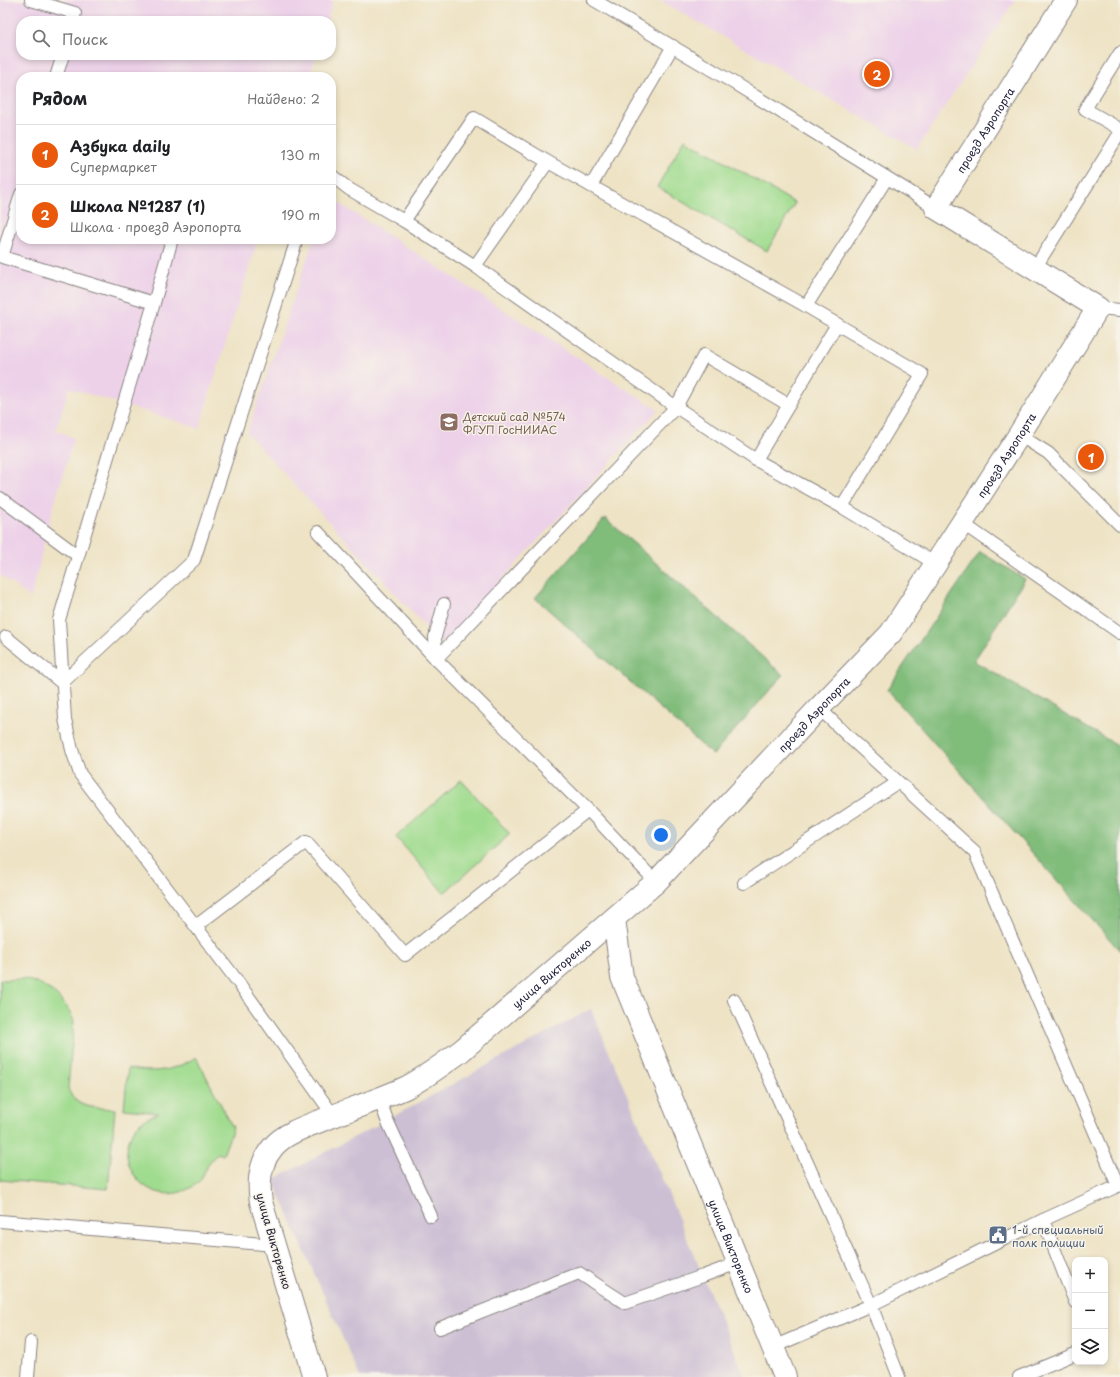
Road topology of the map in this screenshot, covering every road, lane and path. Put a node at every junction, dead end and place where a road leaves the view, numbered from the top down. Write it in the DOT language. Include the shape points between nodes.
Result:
graph roads {
  1 [pos="31,0"];
  2 [pos="594,0"];
  3 [pos="1066,0"];
  4 [pos="74,16"];
  5 [pos="673,46"];
  6 [pos="1120,53"];
  7 [pos="61,60"];
  8 [pos="58,72"];
  9 [pos="1120,129"];
  10 [pos="1120,133"];
  11 [pos="548,162"];
  12 [pos="887,178"];
  13 [pos="336,179"];
  14 [pos="592,186"];
  15 [pos="936,208"];
  16 [pos="16,211"];
  17 [pos="404,221"];
  18 [pos="171,244"];
  19 [pos="295,244"];
  20 [pos="475,266"];
  21 [pos="1034,268"];
  22 [pos="154,303"];
  23 [pos="806,306"];
  24 [pos="1098,308"];
  25 [pos="1120,310"];
  26 [pos="837,324"];
  27 [pos="789,405"];
  28 [pos="676,407"];
  29 [pos="1019,435"];
  30 [pos="756,460"];
  31 [pos="0,498"];
  32 [pos="842,507"];
  33 [pos="962,523"];
  34 [pos="1120,525"];
  35 [pos="318,532"];
  36 [pos="77,556"];
  37 [pos="936,564"];
  38 [pos="444,604"];
  39 [pos="1120,633"];
  40 [pos="2,638"];
  41 [pos="436,659"];
  42 [pos="62,683"];
  43 [pos="819,708"];
  44 [pos="898,782"];
  45 [pos="588,810"];
  46 [pos="656,882"];
  47 [pos="744,883"];
  48 [pos="614,919"];
  49 [pos="196,926"];
  50 [pos="734,1000"];
  51 [pos="379,1098"];
  52 [pos="333,1116"];
  53 [pos="1119,1185"];
  54 [pos="432,1216"];
  55 [pos="1043,1220"];
  56 [pos="0,1221"];
  57 [pos="274,1245"];
  58 [pos="738,1263"];
  59 [pos="1072,1294"];
  60 [pos="871,1305"];
  61 [pos="440,1328"];
  62 [pos="31,1342"];
  63 [pos="773,1348"];
  64 [pos="1072,1355"];
  65 [pos="28,1377"];
  66 [pos="314,1377"];
  67 [pos="785,1377"];
  68 [pos="898,1377"];
  69 [pos="1019,1377"];
  1 -- 4 [label="lane" via="75,13"];
  2 -- 5 [label="lane"];
  3 -- 15 [label="street, проезд Аэропорта"];
  5 -- 12 [label="lane"];
  5 -- 14 [label="lane"];
  6 -- 9 [label="lane" via="1085,109"];
  7 -- 8 [label="lane"];
  10 -- 21 [label="lane"];
  11 -- 14 [label="lane"];
  11 -- 17 [label="lane" via="474,118"];
  11 -- 20 [label="lane"];
  12 -- 15 [label="lane"];
  12 -- 23 [label="lane"];
  13 -- 17 [label="lane"];
  14 -- 23 [label="lane"];
  15 -- 21 [label="street"];
  16 -- 22 [label="lane" via="2,257"];
  17 -- 20 [label="lane"];
  18 -- 22 [label="lane"];
  19 -- 42 [label="lane" via="194,560"];
  20 -- 28 [label="lane"];
  21 -- 24 [label="street"];
  22 -- 36 [label="lane"];
  23 -- 26 [label="lane"];
  24 -- 25 [label="lane"];
  24 -- 29 [label="street, проезд Аэропорта"];
  26 -- 27 [label="lane"];
  26 -- 32 [label="lane" via="922,374"];
  27 -- 28 [label="lane" via="704,355"];
  27 -- 30 [label="lane"];
  28 -- 30 [label="lane"];
  28 -- 41 [label="lane"];
  29 -- 33 [label="street, проезд Аэропорта"];
  29 -- 34 [label="lane" via="1048,453"];
  30 -- 32 [label="lane"];
  31 -- 36 [label="lane"];
  32 -- 37 [label="lane"];
  33 -- 37 [label="street, проезд Аэропорта"];
  33 -- 39 [label="lane"];
  35 -- 41 [label="lane"];
  36 -- 42 [label="lane" via="59,620"];
  37 -- 43 [label="street, проезд Аэропорта" via="891,633"];
  38 -- 41 [label="lane" via="435,637"];
  40 -- 42 [label="lane"];
  41 -- 45 [label="lane"];
  42 -- 49 [label="lane" via="72,750 80,774"];
  43 -- 44 [label="lane"];
  43 -- 46 [label="street, проезд Аэропорта"];
  44 -- 47 [label="lane"];
  44 -- 53 [label="lane" via="974,851"];
  45 -- 46 [label="lane"];
  45 -- 49 [label="lane" via="405,954 306,842"];
  46 -- 48 [label="street, проезд Аэропорта"];
  48 -- 51 [label="street, улица Викторенко" via="461,1051 405,1088"];
  48 -- 58 [label="street, улица Викторенко" via="622,977"];
  49 -- 52 [label="lane"];
  50 -- 60 [label="lane"];
  51 -- 52 [label="street, улица Викторенко"];
  51 -- 54 [label="lane"];
  52 -- 57 [label="street, улица Викторенко" via="293,1132 273,1147 264,1161 260,1175 261,1202"];
  53 -- 55 [label="lane"];
  55 -- 59 [label="lane"];
  55 -- 60 [label="lane"];
  56 -- 57 [label="lane"];
  57 -- 66 [label="street, улица Викторенко"];
  58 -- 61 [label="lane" via="625,1303 579,1273"];
  58 -- 63 [label="street, улица Викторенко"];
  60 -- 63 [label="lane"];
  60 -- 68 [label="lane"];
  62 -- 65 [label="lane"];
  63 -- 67 [label="street, улица Викторенко"];
  64 -- 69 [label="lane"];
}
